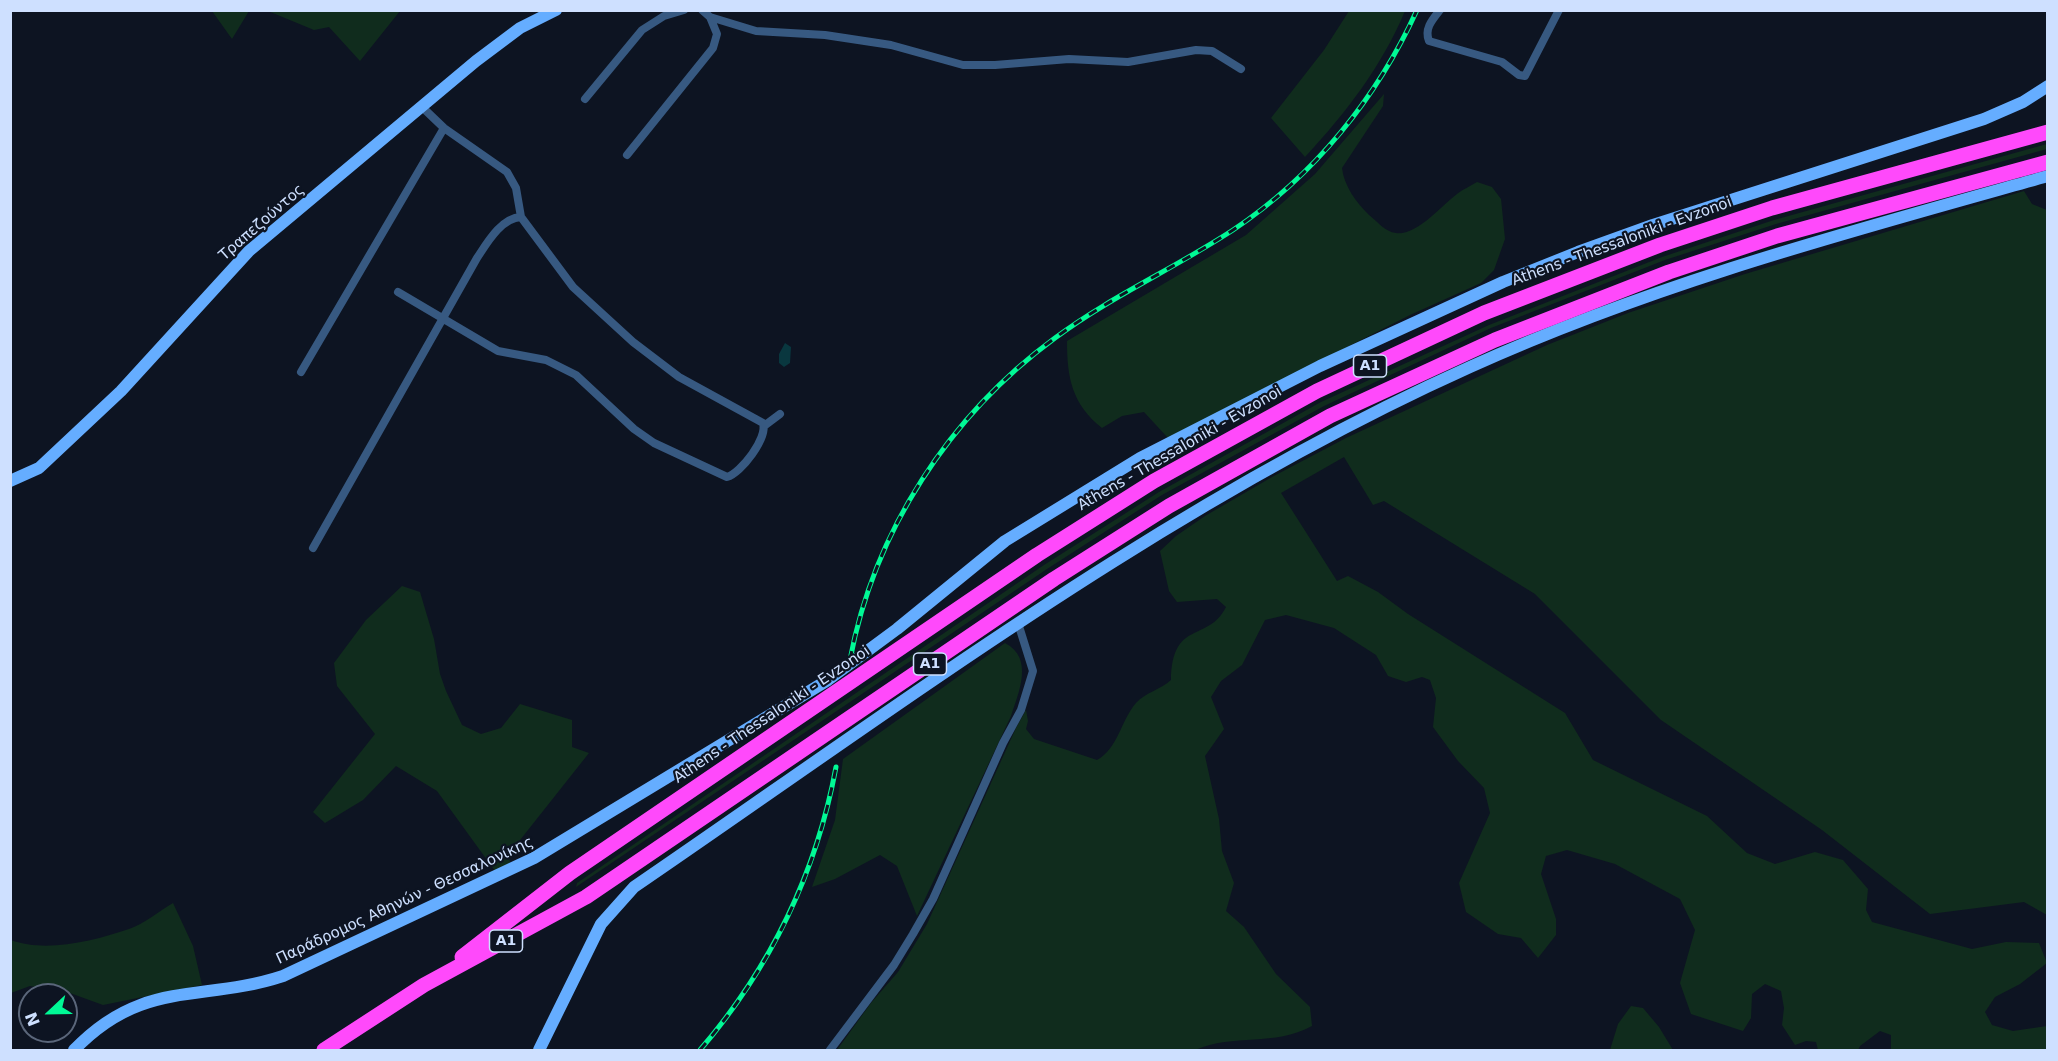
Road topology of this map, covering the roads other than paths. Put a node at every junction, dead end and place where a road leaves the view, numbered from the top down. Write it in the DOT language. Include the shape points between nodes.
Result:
graph roads {
  1 [pos="556,10"];
  2 [pos="684,10"];
  3 [pos="702,10"];
  4 [pos="1440,10"];
  5 [pos="1559,10"];
  6 [pos="710,17"];
  7 [pos="1241,69"];
  8 [pos="2048,86"];
  9 [pos="585,99"];
  10 [pos="421,106"];
  11 [pos="444,128"];
  12 [pos="2048,132"];
  13 [pos="627,155"];
  14 [pos="2048,162"];
  15 [pos="2048,176"];
  16 [pos="521,217"];
  17 [pos="398,292"];
  18 [pos="444,317"];
  19 [pos="301,372"];
  20 [pos="780,414"];
  21 [pos="764,426"];
  22 [pos="10,481"];
  23 [pos="313,548"];
  24 [pos="1018,623"];
  25 [pos="425,985"];
  26 [pos="74,1050"];
  27 [pos="324,1050"];
  28 [pos="540,1050"];
  29 [pos="830,1050"];
  1 -- 10 [label="main road, Τραπεζούντος" via="520,28"];
  2 -- 9 [label="street" via="664,16 642,30"];
  3 -- 6 [label="street"];
  4 -- 5 [label="street" via="1426,34 1429,41 1502,62 1525,76"];
  6 -- 7 [label="street" via="756,31 825,35 891,45 963,65 1058,59 1128,62 1196,50 1221,54"];
  6 -- 13 [label="street" via="717,34 713,48"];
  8 -- 26 [label="main road, Παράδρομος Αθηνών - Θεσσαλονίκης" via="1984,119 1578,252 1320,366 1140,458 1005,541 828,680 534,858 284,976 170,996 129,1008 112,1017"];
  10 -- 11 [label="street"];
  10 -- 22 [label="main road, Τραπεζούντος" via="233,266 154,358 53,456 39,468"];
  11 -- 16 [label="street" via="507,172 516,188"];
  11 -- 19 [label="street"];
  12 -- 25 [label="highway, Athens - Thessaloniki - Evzonoi / Α1" via="1772,208 1660,245 1484,313 1317,391 1154,481 1037,555 570,873"];
  14 -- 25 [label="highway, Athens - Thessaloniki - Evzonoi / Α1" via="1777,236 1669,272 1495,340 1330,416 1169,506 1054,579 586,897"];
  15 -- 24 [label="main road" via="1797,247 1564,326 1467,368 1294,456"];
  16 -- 18 [label="street" via="513,218 487,244"];
  16 -- 21 [label="street" via="573,287 633,342 679,377"];
  17 -- 18 [label="street"];
  18 -- 21 [label="street" via="498,351 546,360 576,375 654,443 727,477 742,469"];
  18 -- 23 [label="street"];
  20 -- 21 [label="street"];
  24 -- 28 [label="main road" via="634,887 601,924"];
  24 -- 29 [label="street" via="1033,671 1021,710 913,934"];
  25 -- 27 [label="highway, Athens - Thessaloniki - Evzonoi / Α1"];
}
